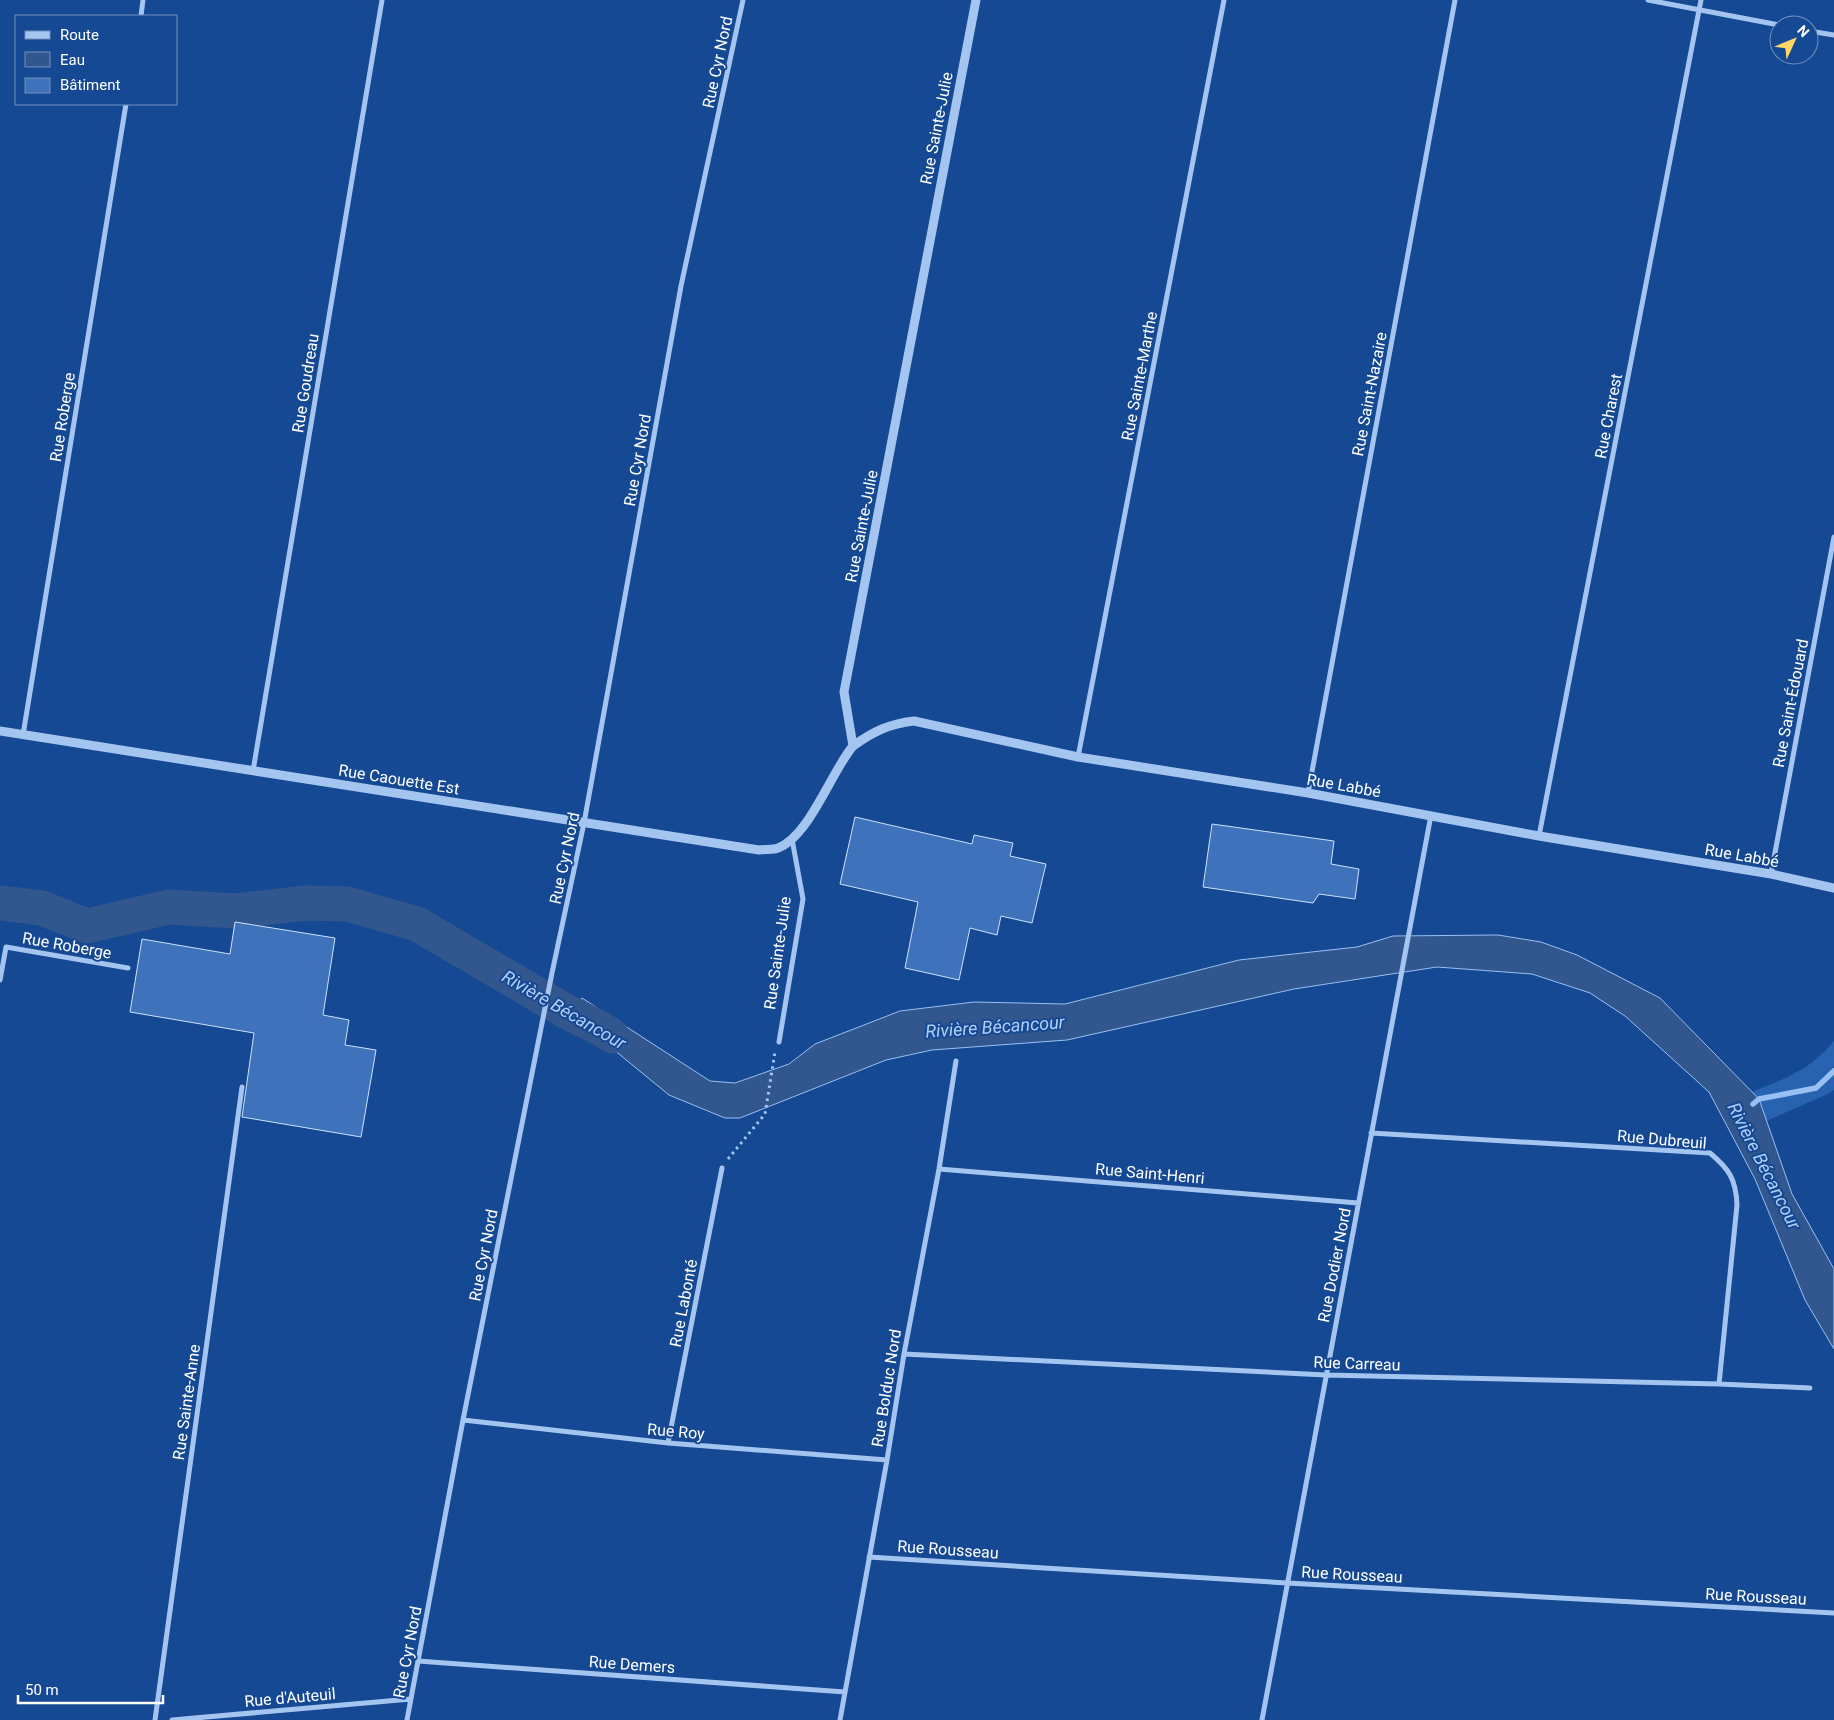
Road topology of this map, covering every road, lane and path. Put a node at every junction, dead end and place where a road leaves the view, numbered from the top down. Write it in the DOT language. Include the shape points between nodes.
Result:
graph roads {
  1 [pos="143,0"];
  2 [pos="382,0"];
  3 [pos="743,0"];
  4 [pos="976,0"];
  5 [pos="1224,0"];
  6 [pos="1455,0"];
  7 [pos="1648,0"];
  8 [pos="1701,0"];
  9 [pos="1700,10"];
  10 [pos="140,15"];
  11 [pos="1769,23"];
  12 [pos="1819,33"];
  13 [pos="1834,36"];
  14 [pos="126,105"];
  15 [pos="1834,537"];
  16 [pos="0,731"];
  17 [pos="23,735"];
  18 [pos="853,746"];
  19 [pos="1078,757"];
  20 [pos="253,771"];
  21 [pos="1308,793"];
  22 [pos="1431,815"];
  23 [pos="584,823"];
  24 [pos="1539,836"];
  25 [pos="792,839"];
  26 [pos="1771,874"];
  27 [pos="1834,888"];
  28 [pos="128,968"];
  29 [pos="0,980"];
  30 [pos="780,1042"];
  31 [pos="774,1054"];
  32 [pos="956,1061"];
  33 [pos="242,1087"];
  34 [pos="1371,1133"];
  35 [pos="722,1168"];
  36 [pos="939,1169"];
  37 [pos="1358,1202"];
  38 [pos="904,1354"];
  39 [pos="1326,1375"];
  40 [pos="1719,1384"];
  41 [pos="1810,1388"];
  42 [pos="463,1420"];
  43 [pos="668,1443"];
  44 [pos="887,1460"];
  45 [pos="869,1557"];
  46 [pos="1287,1583"];
  47 [pos="1834,1612"];
  48 [pos="418,1660"];
  49 [pos="845,1692"];
  50 [pos="411,1699"];
  51 [pos="155,1720"];
  52 [pos="172,1720"];
  53 [pos="407,1720"];
  54 [pos="840,1720"];
  55 [pos="1262,1720"];
  1 -- 10 [label="street"];
  2 -- 20 [label="street, Rue Goudreau"];
  3 -- 23 [label="street, Rue Cyr Nord" via="681,286"];
  4 -- 18 [label="street, Rue Sainte-Julie" via="844,692"];
  5 -- 19 [label="street, Rue Sainte-Marthe"];
  6 -- 21 [label="street, Rue Saint-Nazaire"];
  7 -- 9 [label="street"];
  8 -- 9 [label="street, Rue Charest"];
  9 -- 11 [label="street"];
  9 -- 24 [label="street, Rue Charest"];
  12 -- 13 [label="street"];
  14 -- 17 [label="street, Rue Roberge"];
  15 -- 26 [label="street, Rue Saint-Édouard"];
  16 -- 17 [label="street, Rue Caouette Est"];
  17 -- 20 [label="street, Rue Caouette Est"];
  18 -- 19 [label="street, Rue Labbé" via="871,733 914,721"];
  18 -- 25 [label="street" via="806,824"];
  19 -- 21 [label="street, Rue Labbé"];
  20 -- 23 [label="street, Rue Caouette Est"];
  21 -- 22 [label="street, Rue Labbé"];
  22 -- 24 [label="street, Rue Labbé"];
  22 -- 34 [label="street, Rue Dodier Nord"];
  23 -- 25 [label="street, Rue Caouette Est" via="759,850 778,848"];
  23 -- 42 [label="street, Rue Cyr Nord"];
  24 -- 26 [label="street, Rue Labbé"];
  25 -- 30 [label="street, Rue Sainte-Julie" via="803,899"];
  26 -- 27 [label="street, Rue Labbé"];
  28 -- 29 [label="street, Rue Roberge" via="6,947"];
  31 -- 35 [label="path" via="765,1114"];
  32 -- 36 [label="street, Rue Bolduc Nord"];
  33 -- 51 [label="street, Rue Sainte-Anne"];
  34 -- 37 [label="street, Rue Dodier Nord"];
  34 -- 40 [label="street, Rue Dubreuil" via="1710,1153 1731,1175 1737,1205"];
  35 -- 43 [label="street, Rue Labonté"];
  36 -- 37 [label="street, Rue Saint-Henri"];
  36 -- 38 [label="street, Rue Bolduc Nord"];
  37 -- 39 [label="street, Rue Dodier Nord"];
  38 -- 39 [label="street, Rue Carreau"];
  38 -- 44 [label="street, Rue Bolduc Nord"];
  39 -- 40 [label="street, Rue Carreau"];
  39 -- 46 [label="street, Rue Dodier Nord"];
  40 -- 41 [label="street, Rue Carreau"];
  42 -- 43 [label="street, Rue Roy"];
  42 -- 48 [label="street, Rue Cyr Nord"];
  43 -- 44 [label="street, Rue Roy"];
  44 -- 45 [label="street, Rue Bolduc Nord"];
  45 -- 46 [label="street, Rue Rousseau"];
  45 -- 49 [label="street, Rue Bolduc Nord"];
  46 -- 47 [label="street, Rue Rousseau"];
  46 -- 55 [label="street, Rue Dodier Nord"];
  48 -- 49 [label="street, Rue Demers"];
  48 -- 50 [label="street, Rue Cyr Nord"];
  49 -- 54 [label="street, Rue Bolduc Nord"];
  50 -- 52 [label="street, Rue d'Auteuil"];
  50 -- 53 [label="street, Rue Cyr Nord"];
}
